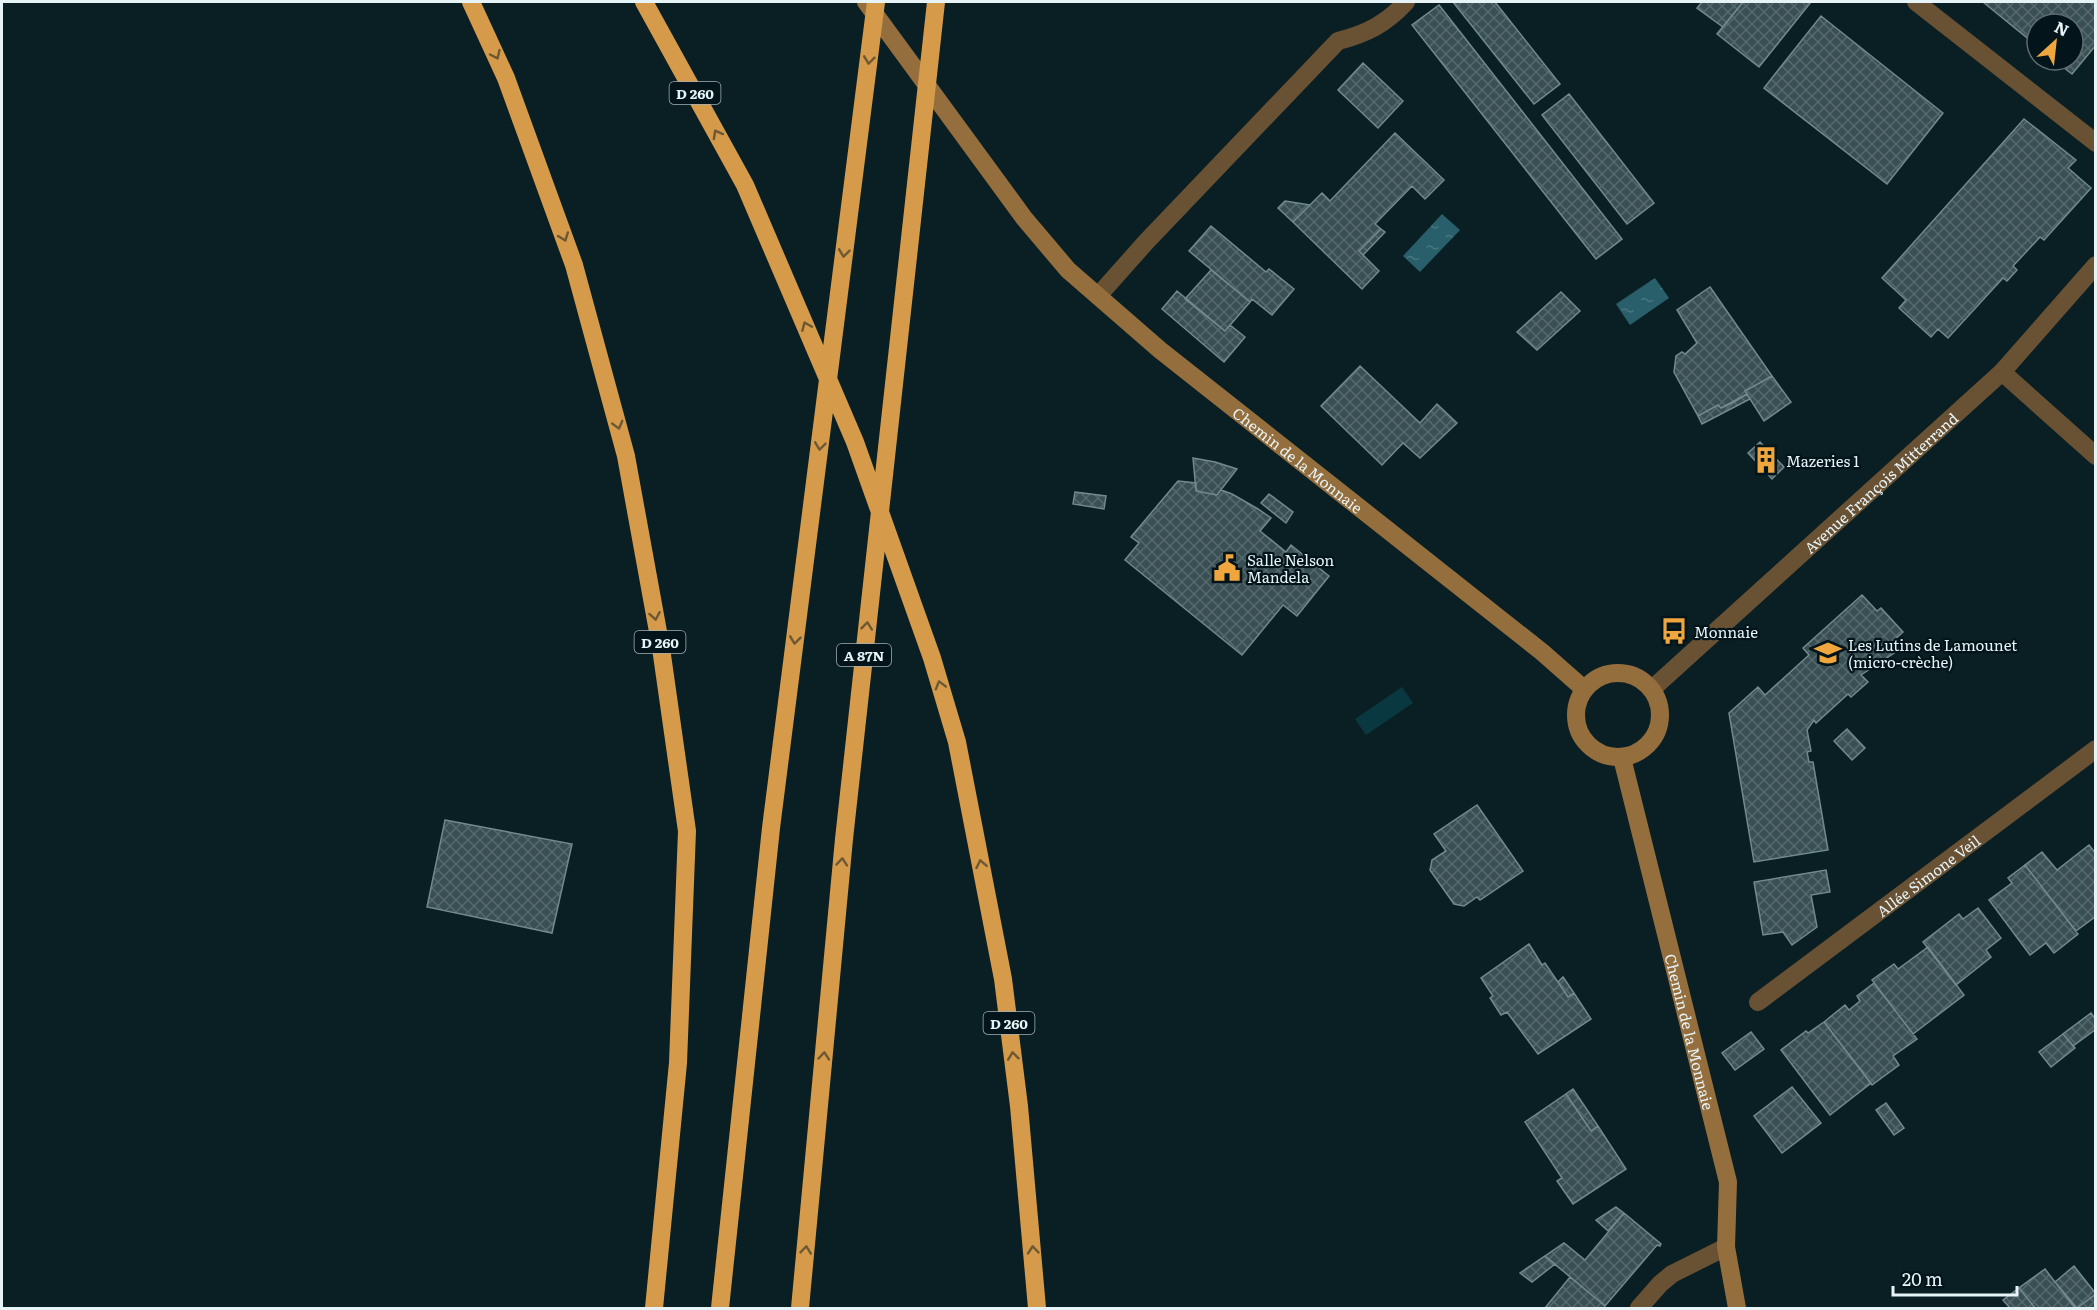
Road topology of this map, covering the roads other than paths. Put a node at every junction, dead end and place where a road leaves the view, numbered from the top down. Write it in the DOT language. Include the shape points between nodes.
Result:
graph roads {
  1 [pos="471,2"];
  2 [pos="644,2"];
  3 [pos="867,2"];
  4 [pos="876,2"];
  5 [pos="936,2"];
  6 [pos="1406,2"];
  7 [pos="1916,2"];
  8 [pos="2096,143"];
  9 [pos="2096,265"];
  10 [pos="1098,296"];
  11 [pos="2001,372"];
  12 [pos="2096,456"];
  13 [pos="1584,689"];
  14 [pos="1652,690"];
  15 [pos="2096,749"];
  16 [pos="1622,758"];
  17 [pos="1758,1002"];
  18 [pos="1726,1247"];
  19 [pos="654,1308"];
  20 [pos="720,1308"];
  21 [pos="800,1308"];
  22 [pos="1037,1308"];
  23 [pos="1639,1308"];
  24 [pos="1737,1308"];
  1 -- 19 [label="highway, D 260, one-way" via="506,78 574,265 626,456 661,648 687,831 678,1063"];
  22 -- 2 [label="highway, D 260, one-way" via="1003,979 957,742 932,658 855,442 745,186"];
  3 -- 10 [label="street, Chemin de la Monnaie" via="1024,218 1068,270"];
  4 -- 20 [label="highway, one-way" via="771,828"];
  21 -- 5 [label="highway, A 87N, one-way" via="844,839"];
  6 -- 10 [label="street" via="1382,24 1338,41"];
  7 -- 8 [label="street"];
  9 -- 11 [label="street, Avenue François Mitterrand"];
  10 -- 13 [label="street, Chemin de la Monnaie" via="1160,350"];
  11 -- 12 [label="street"];
  11 -- 14 [label="street, Avenue François Mitterrand"];
  13 -- 14 [label="street" via="1599,677 1618,673 1642,680"];
  13 -- 16 [label="street" via="1577,702 1577,730 1595,751"];
  14 -- 16 [label="street" via="1661,713 1654,738 1640,751"];
  15 -- 17 [label="street, Allée Simone Veil"];
  16 -- 18 [label="street, Chemin de la Monnaie" via="1728,1182"];
  18 -- 23 [label="street" via="1672,1274"];
  18 -- 24 [label="street, Chemin de la Monnaie"];
}
